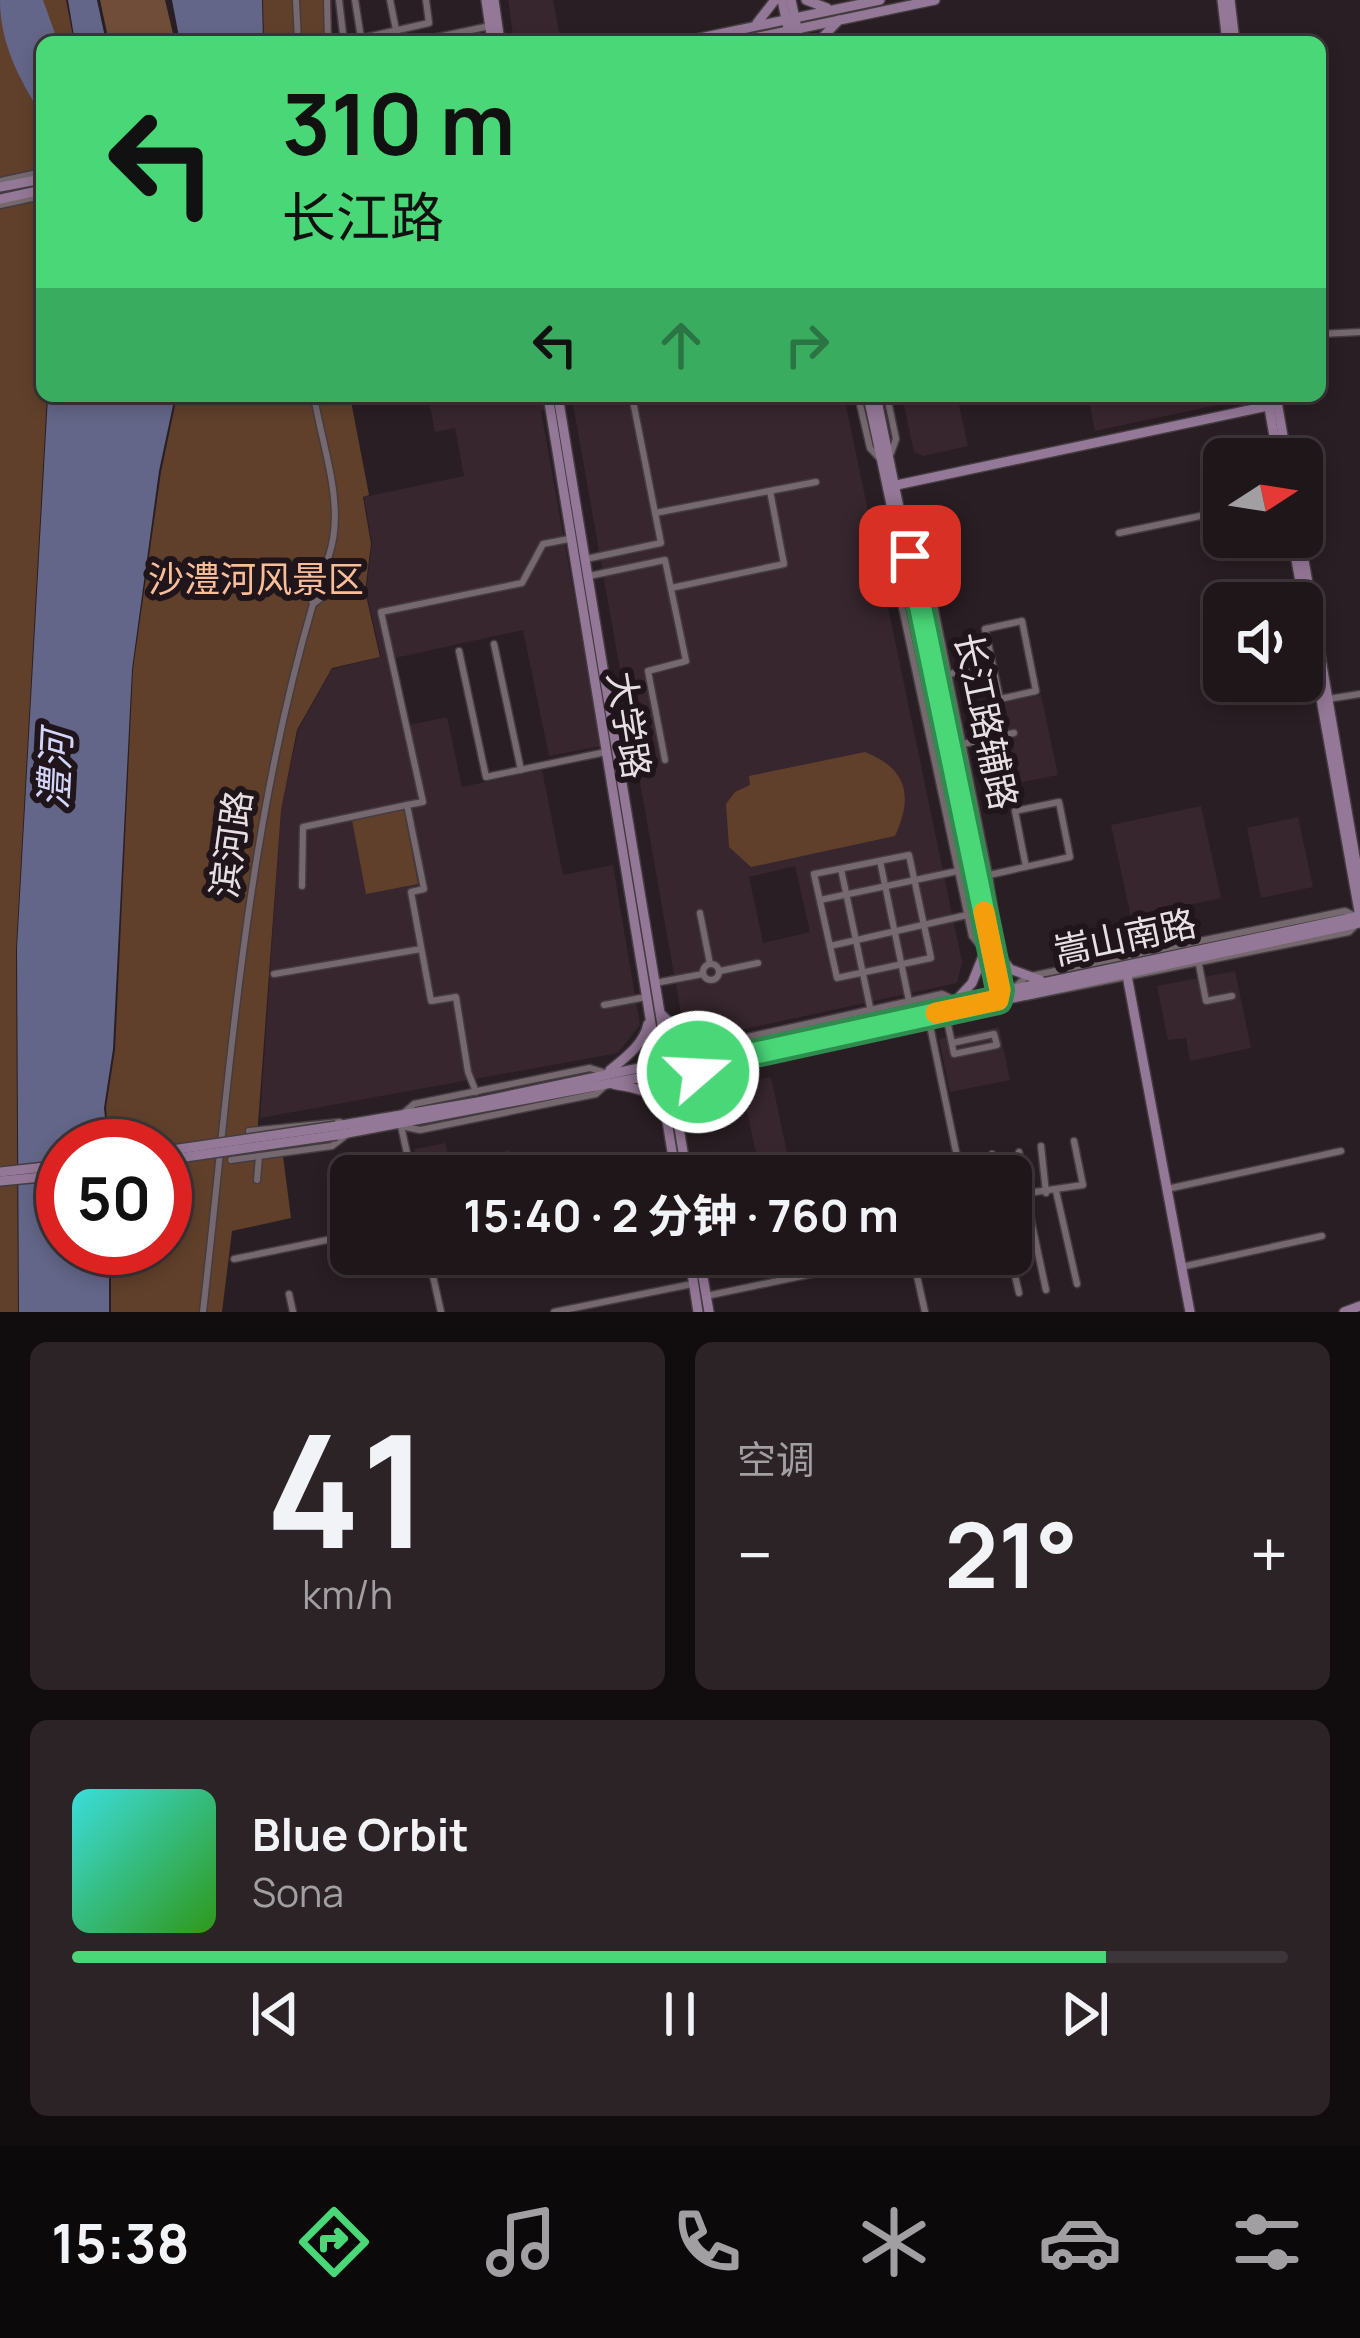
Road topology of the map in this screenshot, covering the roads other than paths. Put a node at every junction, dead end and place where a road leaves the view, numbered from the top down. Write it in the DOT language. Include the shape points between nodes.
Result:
graph roads {
  1 [pos="296,0"];
  2 [pos="326,0"];
  3 [pos="339,0"];
  4 [pos="356,0"];
  5 [pos="390,0"];
  6 [pos="426,0"];
  7 [pos="490,0"];
  8 [pos="783,0"];
  9 [pos="806,0"];
  10 [pos="880,0"];
  11 [pos="935,0"];
  12 [pos="1226,0"];
  13 [pos="839,14"];
  14 [pos="490,26"];
  15 [pos="410,27"];
  16 [pos="396,30"];
  17 [pos="793,30"];
  18 [pos="752,33"];
  19 [pos="298,36"];
  20 [pos="328,36"];
  21 [pos="343,36"];
  22 [pos="361,36"];
  23 [pos="370,36"];
  24 [pos="412,36"];
  25 [pos="442,36"];
  26 [pos="494,36"];
  27 [pos="495,36"];
  28 [pos="729,36"];
  29 [pos="747,36"];
  30 [pos="758,36"];
  31 [pos="822,36"];
  32 [pos="1230,36"];
  33 [pos="36,176"];
  34 [pos="0,184"];
  35 [pos="36,194"];
  36 [pos="0,202"];
  37 [pos="1360,332"];
  38 [pos="1326,334"];
  39 [pos="315,402"];
  40 [pos="549,402"];
  41 [pos="559,402"];
  42 [pos="633,402"];
  43 [pos="859,402"];
  44 [pos="873,402"];
  45 [pos="888,402"];
  46 [pos="1269,402"];
  47 [pos="1273,402"];
  48 [pos="1279,438"];
  49 [pos="885,458"];
  50 [pos="816,482"];
  51 [pos="891,486"];
  52 [pos="770,491"];
  53 [pos="655,513"];
  54 [pos="1203,515"];
  55 [pos="898,517"];
  56 [pos="1119,533"];
  57 [pos="571,539"];
  58 [pos="661,543"];
  59 [pos="1299,558"];
  60 [pos="1300,558"];
  61 [pos="586,559"];
  62 [pos="665,560"];
  63 [pos="589,575"];
  64 [pos="322,578"];
  65 [pos="671,588"];
  66 [pos="313,604"];
  67 [pos="494,644"];
  68 [pos="459,651"];
  69 [pos="992,663"];
  70 [pos="948,674"];
  71 [pos="935,677"];
  72 [pos="1360,694"];
  73 [pos="1328,700"];
  74 [pos="1014,733"];
  75 [pos="963,745"];
  76 [pos="950,747"];
  77 [pos="606,752"];
  78 [pos="665,760"];
  79 [pos="521,770"];
  80 [pos="407,806"];
  81 [pos="880,861"];
  82 [pos="987,865"];
  83 [pos="1026,867"];
  84 [pos="841,869"];
  85 [pos="966,870"];
  86 [pos="989,875"];
  87 [pos="915,880"];
  88 [pos="302,886"];
  89 [pos="886,886"];
  90 [pos="1360,886"];
  91 [pos="846,895"];
  92 [pos="635,896"];
  93 [pos="820,900"];
  94 [pos="700,914"];
  95 [pos="972,914"];
  96 [pos="1359,919"];
  97 [pos="924,925"];
  98 [pos="895,931"];
  99 [pos="856,940"];
  100 [pos="830,946"];
  101 [pos="987,947"];
  102 [pos="421,949"];
  103 [pos="1197,957"];
  104 [pos="758,963"];
  105 [pos="710,964"];
  106 [pos="902,964"];
  107 [pos="1099,966"];
  108 [pos="720,971"];
  109 [pos="1126,972"];
  110 [pos="863,973"];
  111 [pos="274,974"];
  112 [pos="703,974"];
  113 [pos="1026,976"];
  114 [pos="1045,981"];
  115 [pos="655,983"];
  116 [pos="1016,991"];
  117 [pos="997,994"];
  118 [pos="1232,996"];
  119 [pos="646,997"];
  120 [pos="909,1001"];
  121 [pos="604,1005"];
  122 [pos="951,1007"];
  123 [pos="654,1012"];
  124 [pos="872,1013"];
  125 [pos="929,1021"];
  126 [pos="952,1043"];
  127 [pos="718,1056"];
  128 [pos="663,1067"];
  129 [pos="607,1078"];
  130 [pos="476,1092"];
  131 [pos="400,1121"];
  132 [pos="672,1122"];
  133 [pos="342,1130"];
  134 [pos="249,1131"];
  135 [pos="1074,1141"];
  136 [pos="1041,1146"];
  137 [pos="192,1151"];
  138 [pos="1341,1151"];
  139 [pos="1019,1152"];
  140 [pos="407,1155"];
  141 [pos="674,1155"];
  142 [pos="681,1155"];
  143 [pos="957,1155"];
  144 [pos="1020,1155"];
  145 [pos="259,1156"];
  146 [pos="231,1160"];
  147 [pos="36,1168"];
  148 [pos="0,1172"];
  149 [pos="36,1177"];
  150 [pos="257,1180"];
  151 [pos="0,1181"];
  152 [pos="1166,1189"];
  153 [pos="1032,1191"];
  154 [pos="1051,1192"];
  155 [pos="1032,1224"];
  156 [pos="1322,1236"];
  157 [pos="330,1239"];
  158 [pos="233,1259"];
  159 [pos="1181,1267"];
  160 [pos="433,1275"];
  161 [pos="693,1275"];
  162 [pos="702,1275"];
  163 [pos="805,1275"];
  164 [pos="917,1275"];
  165 [pos="1014,1275"];
  166 [pos="694,1283"];
  167 [pos="1077,1284"];
  168 [pos="1046,1290"];
  169 [pos="1018,1293"];
  170 [pos="290,1294"];
  171 [pos="706,1297"];
  172 [pos="1360,1306"];
  173 [pos="203,1312"];
  174 [pos="293,1312"];
  175 [pos="441,1312"];
  176 [pos="554,1312"];
  177 [pos="698,1312"];
  178 [pos="709,1312"];
  179 [pos="926,1312"];
  180 [pos="1190,1312"];
  181 [pos="1344,1312"];
  1 -- 19 [label="street"];
  2 -- 20 [label="street"];
  3 -- 21 [label="street"];
  4 -- 22 [label="street"];
  5 -- 16 [label="street"];
  6 -- 15 [label="street" via="429,23"];
  7 -- 14 [label="main road"];
  7 -- 27 [label="main road"];
  8 -- 17 [label="main road"];
  8 -- 18 [label="main road"];
  9 -- 13 [label="main road"];
  10 -- 13 [label="main road"];
  11 -- 13 [label="main road"];
  12 -- 32 [label="main road"];
  13 -- 17 [label="main road"];
  13 -- 31 [label="main road"];
  14 -- 25 [label="street"];
  14 -- 26 [label="main road"];
  15 -- 16 [label="street"];
  15 -- 24 [label="street"];
  16 -- 23 [label="street"];
  17 -- 18 [label="main road"];
  18 -- 28 [label="main road"];
  18 -- 29 [label="main road"];
  18 -- 30 [label="main road"];
  33 -- 34 [label="main road"];
  35 -- 36 [label="main road"];
  37 -- 38 [label="street"];
  39 -- 64 [label="street, 滨河路" via="335,508"];
  40 -- 57 [label="main road, 大学路"];
  41 -- 61 [label="main road, 大学路"];
  42 -- 53 [label="street"];
  43 -- 49 [label="street" via="870,448"];
  44 -- 49 [label="main road"];
  45 -- 49 [label="street" via="896,439"];
  46 -- 51 [label="main road"];
  47 -- 48 [label="main road"];
  49 -- 51 [label="main road"];
  50 -- 52 [label="street"];
  51 -- 55 [label="main road"];
  52 -- 53 [label="street"];
  52 -- 65 [label="street" via="784,564"];
  53 -- 58 [label="street"];
  54 -- 56 [label="street"];
  55 -- 70 [label="street, 长江路辅路" via="920,531"];
  55 -- 71 [label="main road"];
  55 -- 85 [label="main road"];
  57 -- 77 [label="main road, 大学路"];
  57 -- 80 [label="street" via="543,544 522,583 381,612 423,802"];
  58 -- 61 [label="street"];
  58 -- 62 [label="street"];
  59 -- 96 [label="main road"];
  60 -- 73 [label="main road"];
  61 -- 63 [label="main road, 大学路"];
  62 -- 63 [label="street"];
  62 -- 65 [label="street"];
  63 -- 92 [label="main road, 大学路"];
  64 -- 66 [label="street, 滨河路" via="310,591"];
  64 -- 66 [label="street" via="326,594"];
  65 -- 78 [label="street" via="686,662 648,670"];
  66 -- 173 [label="street, 滨河路" via="260,827"];
  67 -- 79 [label="street"];
  68 -- 79 [label="street" via="486,777"];
  69 -- 69 [label="street" via="985,629 1022,621 1036,691 1000,699"];
  69 -- 70 [label="street" via="986,675 974,668"];
  70 -- 71 [label="street"];
  70 -- 75 [label="street, 长江路辅路"];
  71 -- 76 [label="main road"];
  72 -- 73 [label="street"];
  73 -- 90 [label="main road"];
  74 -- 75 [label="street"];
  75 -- 76 [label="street"];
  75 -- 82 [label="street, 长江路辅路"];
  76 -- 85 [label="main road"];
  77 -- 79 [label="street"];
  77 -- 92 [label="main road, 大学路"];
  80 -- 88 [label="street" via="303,827"];
  80 -- 102 [label="street" via="424,890 411,892"];
  81 -- 84 [label="street"];
  81 -- 87 [label="street" via="909,855"];
  81 -- 89 [label="street"];
  82 -- 85 [label="street"];
  82 -- 86 [label="street, 长江路辅路"];
  83 -- 83 [label="street" via="1070,857 1059,802 1015,811"];
  83 -- 86 [label="street"];
  84 -- 91 [label="street"];
  84 -- 93 [label="street" via="814,874"];
  85 -- 87 [label="street"];
  85 -- 95 [label="main road"];
  85 -- 101 [label="main road"];
  86 -- 101 [label="street, 长江路辅路" via="998,930"];
  87 -- 89 [label="street"];
  87 -- 97 [label="street"];
  89 -- 91 [label="street"];
  89 -- 98 [label="street"];
  91 -- 93 [label="street"];
  91 -- 99 [label="street"];
  92 -- 115 [label="main road, 大学路"];
  92 -- 119 [label="main road, 大学路"];
  93 -- 100 [label="street"];
  94 -- 105 [label="street"];
  95 -- 97 [label="street"];
  95 -- 101 [label="main road"];
  96 -- 103 [label="main road, 嵩山南路"];
  96 -- 107 [label="street" via="1345,910"];
  97 -- 98 [label="street"];
  97 -- 106 [label="street" via="931,958"];
  98 -- 99 [label="street"];
  98 -- 106 [label="street"];
  99 -- 100 [label="street"];
  99 -- 110 [label="street"];
  100 -- 110 [label="street" via="837,978"];
  101 -- 113 [label="main road"];
  101 -- 117 [label="main road"];
  101 -- 122 [label="main road"];
  102 -- 111 [label="street"];
  102 -- 130 [label="street" via="430,1001 456,997"];
  103 -- 109 [label="main road, 嵩山南路"];
  103 -- 118 [label="street" via="1206,1001"];
  104 -- 108 [label="street"];
  105 -- 108 [label="street"];
  105 -- 112 [label="street"];
  106 -- 110 [label="street"];
  106 -- 120 [label="street"];
  107 -- 109 [label="main road, 嵩山南路"];
  107 -- 113 [label="street"];
  107 -- 114 [label="main road, 嵩山南路"];
  108 -- 112 [label="street" via="712,981"];
  109 -- 116 [label="main road, 嵩山南路"];
  109 -- 152 [label="main road"];
  110 -- 124 [label="street"];
  112 -- 115 [label="street"];
  113 -- 114 [label="main road"];
  113 -- 116 [label="street"];
  114 -- 116 [label="main road, 嵩山南路"];
  115 -- 123 [label="main road, 大学路"];
  116 -- 117 [label="main road, 嵩山南路"];
  117 -- 122 [label="main road, 嵩山南路"];
  119 -- 121 [label="street"];
  119 -- 123 [label="main road, 大学路"];
  120 -- 122 [label="street" via="942,994"];
  120 -- 124 [label="street"];
  122 -- 124 [label="main road, 嵩山南路"];
  122 -- 125 [label="street"];
  122 -- 126 [label="street"];
  122 -- 127 [label="main road, 嵩山南路"];
  123 -- 127 [label="main road" via="694,1047"];
  123 -- 128 [label="main road, 大学路"];
  123 -- 129 [label="main road"];
  124 -- 127 [label="main road, 嵩山南路"];
  125 -- 127 [label="street" via="739,1062"];
  125 -- 143 [label="street"];
  126 -- 126 [label="street" via="954,1054 997,1046 994,1034"];
  127 -- 128 [label="main road, 嵩山南路"];
  127 -- 132 [label="main road" via="686,1089"];
  128 -- 129 [label="main road, 嵩山南路"];
  128 -- 132 [label="main road, 大学路"];
  129 -- 130 [label="street" via="590,1068"];
  129 -- 131 [label="main road, 嵩山南路"];
  129 -- 132 [label="main road" via="657,1099"];
  130 -- 131 [label="street" via="414,1104"];
  131 -- 133 [label="main road, 嵩山南路"];
  131 -- 140 [label="street"];
  132 -- 141 [label="main road"];
  132 -- 142 [label="main road"];
  133 -- 134 [label="street" via="335,1120"];
  133 -- 137 [label="main road, 嵩山南路, bridge"];
  133 -- 145 [label="street" via="332,1146"];
  135 -- 154 [label="street" via="1084,1185"];
  136 -- 154 [label="street"];
  138 -- 152 [label="street"];
  139 -- 144 [label="street"];
  145 -- 146 [label="street"];
  145 -- 150 [label="street"];
  147 -- 148 [label="main road"];
  149 -- 151 [label="main road"];
  152 -- 159 [label="main road"];
  153 -- 154 [label="street"];
  154 -- 167 [label="street"];
  155 -- 168 [label="street"];
  156 -- 159 [label="street"];
  157 -- 158 [label="street"];
  159 -- 180 [label="main road"];
  160 -- 175 [label="street"];
  161 -- 166 [label="main road"];
  162 -- 171 [label="main road"];
  163 -- 171 [label="street"];
  164 -- 179 [label="street"];
  165 -- 169 [label="street"];
  166 -- 176 [label="street"];
  166 -- 177 [label="main road"];
  170 -- 174 [label="street"];
  171 -- 178 [label="main road"];
  172 -- 181 [label="main road"];
}
